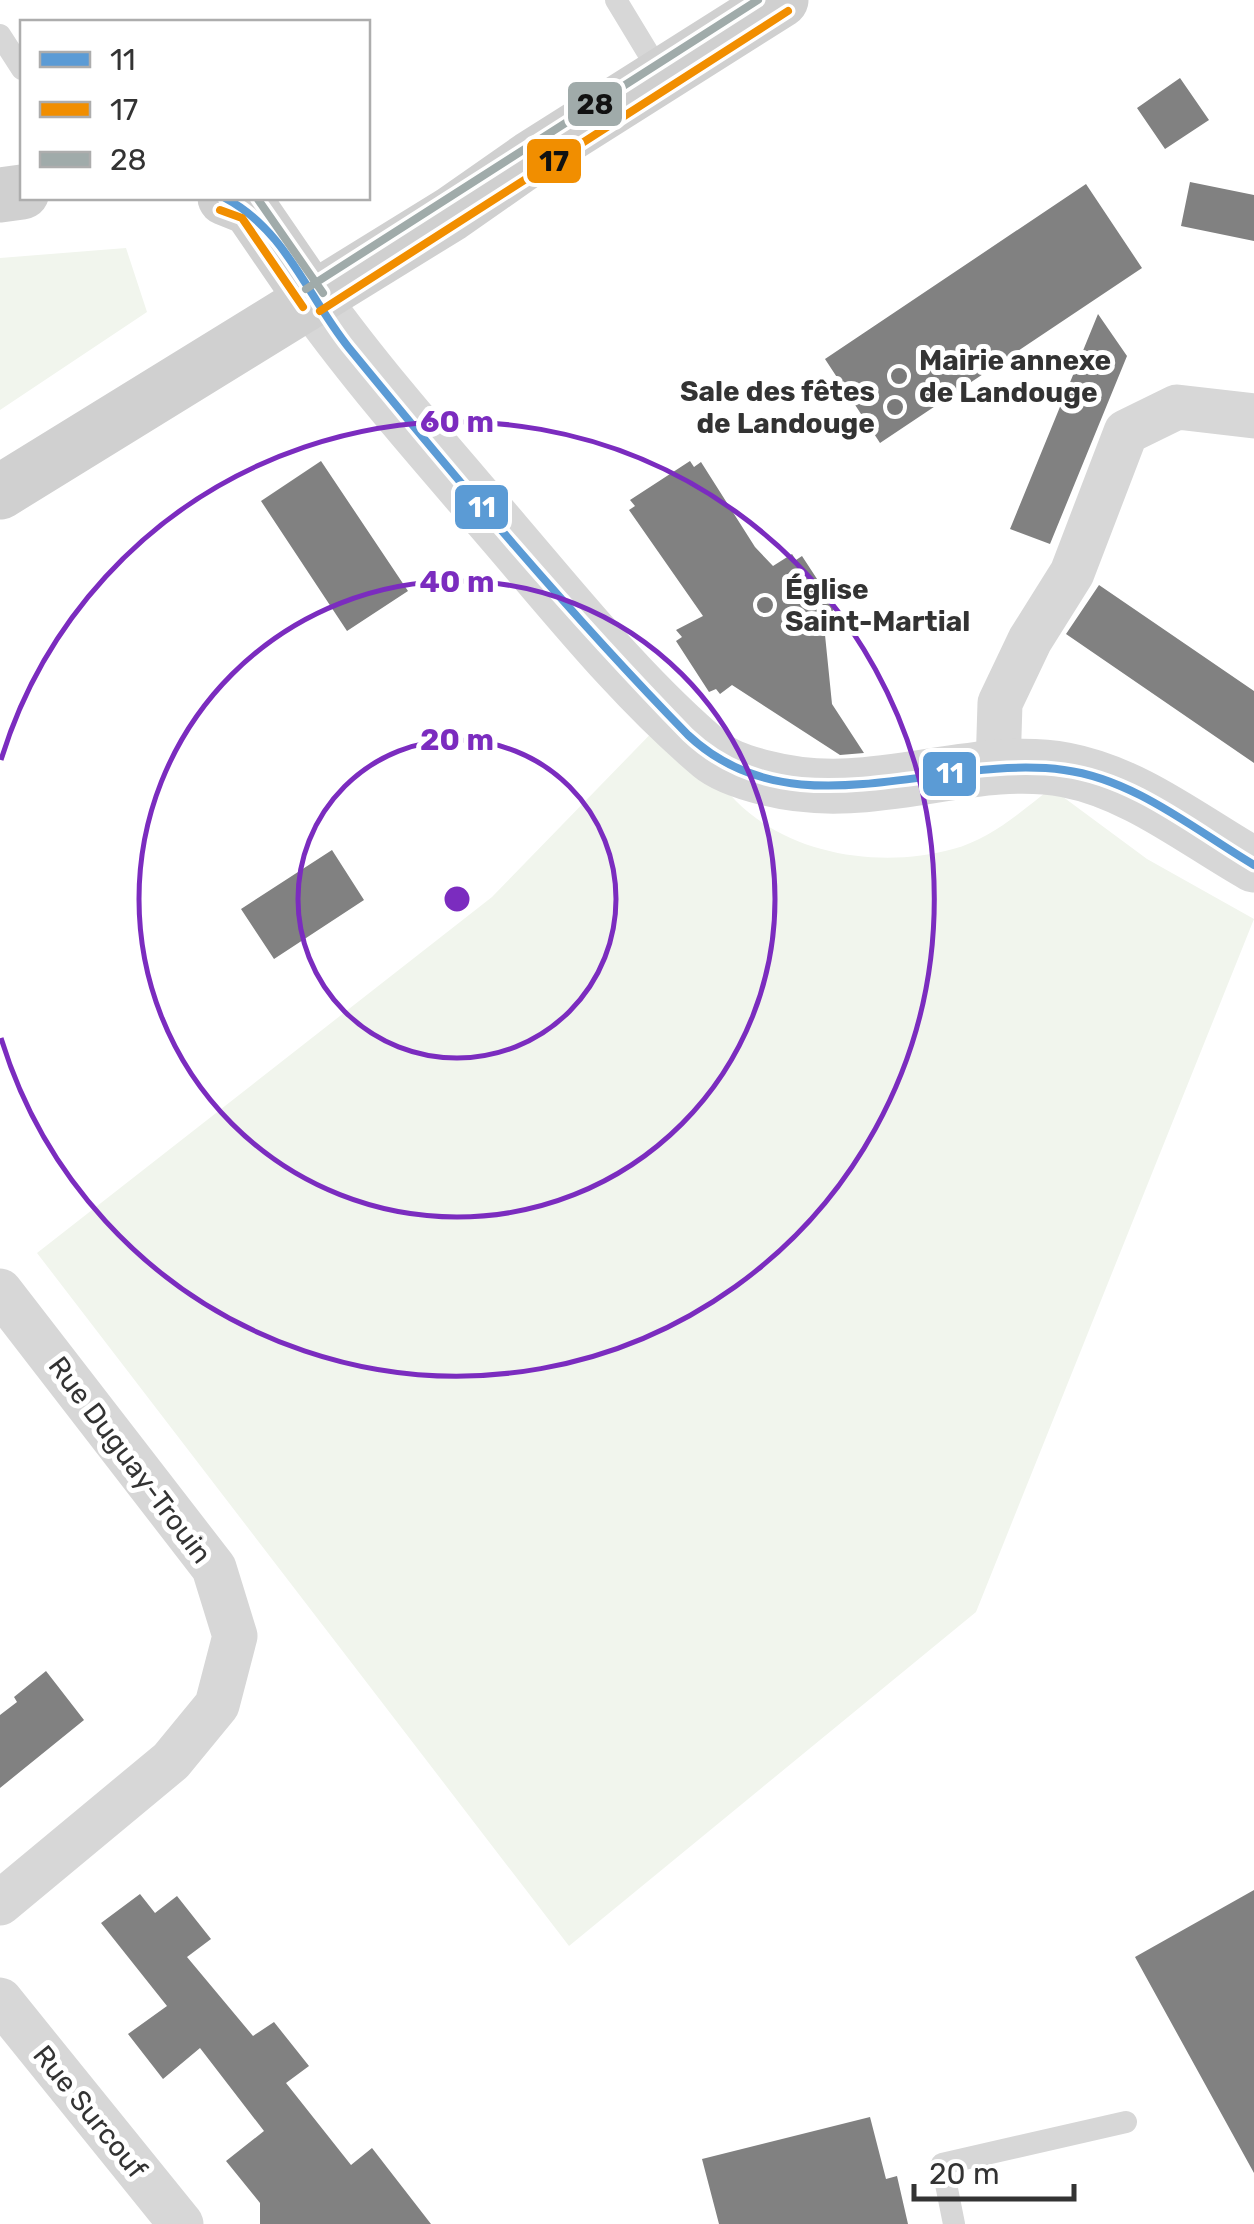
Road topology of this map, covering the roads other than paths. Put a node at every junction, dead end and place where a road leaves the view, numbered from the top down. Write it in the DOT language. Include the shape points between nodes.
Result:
graph roads {
  1 [pos="616,0"];
  2 [pos="781,0"];
  3 [pos="0,35"];
  4 [pos="20,66"];
  5 [pos="662,76"];
  6 [pos="230,200"];
  7 [pos="314,300"];
  8 [pos="1254,416"];
  9 [pos="0,492"];
  10 [pos="998,768"];
  11 [pos="1254,865"];
  12 [pos="0,1291"];
  13 [pos="0,1903"];
  14 [pos="0,2000"];
  15 [pos="1126,2122"];
  16 [pos="181,2224"];
  17 [pos="954,2224"];
  1 -- 5 [label="lane"];
  2 -- 5 [label="main road"];
  3 -- 4 [label="lane"];
  5 -- 7 [label="main road"];
  6 -- 7 [label="main road" via="250,208"];
  7 -- 9 [label="main road"];
  7 -- 10 [label="street" via="599,645 714,758 764,778 816,788"];
  8 -- 10 [label="street" via="1178,406 1126,432 1072,573 1000,702"];
  10 -- 11 [label="street" via="1065,770 1124,787"];
  12 -- 13 [label="street, Rue Duguay-Trouin" via="214,1568 235,1636 217,1705 170,1762"];
  14 -- 16 [label="street, Rue Surcouf"];
  15 -- 17 [label="lane" via="942,2164"];
}
